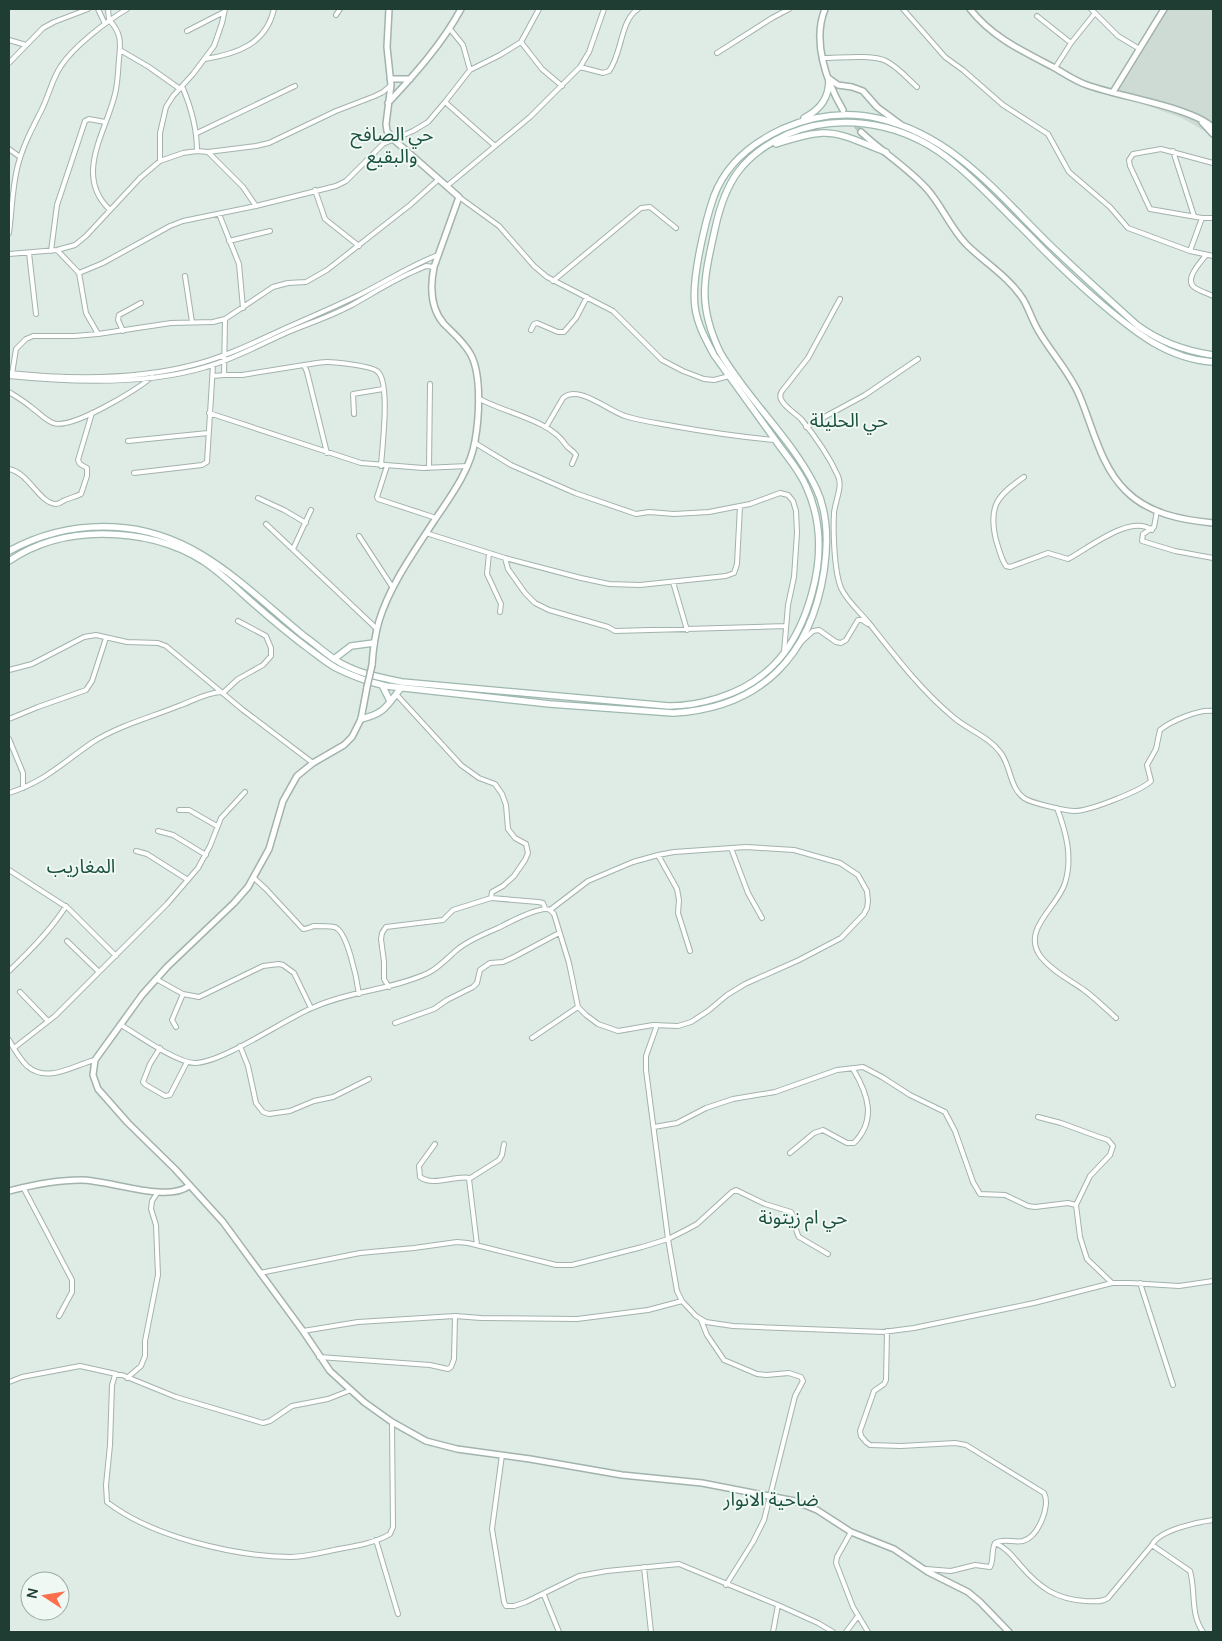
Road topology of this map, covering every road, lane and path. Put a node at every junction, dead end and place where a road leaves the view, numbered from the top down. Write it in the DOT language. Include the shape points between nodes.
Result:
graph roads {
  1 [pos="88,9"];
  2 [pos="98,9"];
  3 [pos="108,9"];
  4 [pos="127,9"];
  5 [pos="274,9"];
  6 [pos="340,9"];
  7 [pos="389,9"];
  8 [pos="461,9"];
  9 [pos="539,9"];
  10 [pos="604,9"];
  11 [pos="638,9"];
  12 [pos="789,9"];
  13 [pos="825,9"];
  14 [pos="903,9"];
  15 [pos="970,9"];
  16 [pos="1091,9"];
  17 [pos="1163,9"];
  18 [pos="225,10"];
  19 [pos="1095,13"];
  20 [pos="336,15"];
  21 [pos="1037,16"];
  22 [pos="109,20"];
  23 [pos="106,24"];
  24 [pos="450,30"];
  25 [pos="187,31"];
  26 [pos="9,40"];
  27 [pos="521,42"];
  28 [pos="1071,43"];
  29 [pos="26,45"];
  30 [pos="1138,48"];
  31 [pos="120,50"];
  32 [pos="717,53"];
  33 [pos="823,58"];
  34 [pos="205,59"];
  35 [pos="9,63"];
  36 [pos="580,67"];
  37 [pos="1056,68"];
  38 [pos="470,70"];
  39 [pos="829,78"];
  40 [pos="410,79"];
  41 [pos="390,82"];
  42 [pos="295,86"];
  43 [pos="562,86"];
  44 [pos="841,86"];
  45 [pos="917,87"];
  46 [pos="181,88"];
  47 [pos="832,92"];
  48 [pos="1113,92"];
  49 [pos="445,102"];
  50 [pos="388,103"];
  51 [pos="874,104"];
  52 [pos="842,110"];
  53 [pos="870,116"];
  54 [pos="1198,118"];
  55 [pos="105,122"];
  56 [pos="900,124"];
  57 [pos="791,125"];
  58 [pos="1213,128"];
  59 [pos="197,132"];
  60 [pos="861,132"];
  61 [pos="1213,134"];
  62 [pos="392,139"];
  63 [pos="495,146"];
  64 [pos="767,146"];
  65 [pos="9,149"];
  66 [pos="196,151"];
  67 [pos="1172,151"];
  68 [pos="208,152"];
  69 [pos="886,152"];
  70 [pos="20,157"];
  71 [pos="160,161"];
  72 [pos="1213,163"];
  73 [pos="438,179"];
  74 [pos="447,186"];
  75 [pos="315,190"];
  76 [pos="459,197"];
  77 [pos="256,206"];
  78 [pos="109,209"];
  79 [pos="219,214"];
  80 [pos="1194,216"];
  81 [pos="1202,218"];
  82 [pos="1213,218"];
  83 [pos="676,228"];
  84 [pos="270,231"];
  85 [pos="9,234"];
  86 [pos="229,241"];
  87 [pos="1049,244"];
  88 [pos="359,246"];
  89 [pos="57,250"];
  90 [pos="702,250"];
  91 [pos="1044,250"];
  92 [pos="52,251"];
  93 [pos="1190,251"];
  94 [pos="29,253"];
  95 [pos="709,253"];
  96 [pos="9,254"];
  97 [pos="1206,255"];
  98 [pos="438,256"];
  99 [pos="1213,256"];
  100 [pos="434,267"];
  101 [pos="79,273"];
  102 [pos="185,276"];
  103 [pos="553,281"];
  104 [pos="1213,296"];
  105 [pos="587,297"];
  106 [pos="840,299"];
  107 [pos="141,303"];
  108 [pos="243,308"];
  109 [pos="36,314"];
  110 [pos="225,319"];
  111 [pos="192,322"];
  112 [pos="531,330"];
  113 [pos="123,331"];
  114 [pos="98,334"];
  115 [pos="224,355"];
  116 [pos="1213,355"];
  117 [pos="212,359"];
  118 [pos="918,359"];
  119 [pos="224,361"];
  120 [pos="1213,362"];
  121 [pos="212,365"];
  122 [pos="304,365"];
  123 [pos="178,368"];
  124 [pos="179,374"];
  125 [pos="11,375"];
  126 [pos="224,375"];
  127 [pos="213,376"];
  128 [pos="729,376"];
  129 [pos="152,378"];
  130 [pos="430,384"];
  131 [pos="383,389"];
  132 [pos="9,392"];
  133 [pos="478,398"];
  134 [pos="209,412"];
  135 [pos="92,413"];
  136 [pos="354,414"];
  137 [pos="546,426"];
  138 [pos="806,427"];
  139 [pos="208,433"];
  140 [pos="775,440"];
  141 [pos="128,441"];
  142 [pos="475,443"];
  143 [pos="327,453"];
  144 [pos="572,464"];
  145 [pos="380,466"];
  146 [pos="387,466"];
  147 [pos="468,466"];
  148 [pos="429,468"];
  149 [pos="9,469"];
  150 [pos="134,473"];
  151 [pos="1024,477"];
  152 [pos="258,498"];
  153 [pos="740,506"];
  154 [pos="311,510"];
  155 [pos="1157,511"];
  156 [pos="834,513"];
  157 [pos="824,514"];
  158 [pos="436,518"];
  159 [pos="306,523"];
  160 [pos="1213,523"];
  161 [pos="266,524"];
  162 [pos="1152,530"];
  163 [pos="426,533"];
  164 [pos="359,536"];
  165 [pos="293,549"];
  166 [pos="9,552"];
  167 [pos="489,554"];
  168 [pos="505,558"];
  169 [pos="1213,558"];
  170 [pos="9,560"];
  171 [pos="673,582"];
  172 [pos="393,588"];
  173 [pos="500,612"];
  174 [pos="238,621"];
  175 [pos="786,626"];
  176 [pos="872,627"];
  177 [pos="377,629"];
  178 [pos="686,630"];
  179 [pos="106,638"];
  180 [pos="801,642"];
  181 [pos="374,643"];
  182 [pos="345,651"];
  183 [pos="784,654"];
  184 [pos="334,659"];
  185 [pos="348,666"];
  186 [pos="9,670"];
  187 [pos="382,685"];
  188 [pos="401,688"];
  189 [pos="222,692"];
  190 [pos="396,694"];
  191 [pos="390,701"];
  192 [pos="1213,711"];
  193 [pos="362,719"];
  194 [pos="9,720"];
  195 [pos="9,739"];
  196 [pos="313,763"];
  197 [pos="23,788"];
  198 [pos="245,792"];
  199 [pos="9,793"];
  200 [pos="1057,808"];
  201 [pos="179,810"];
  202 [pos="217,826"];
  203 [pos="158,831"];
  204 [pos="731,848"];
  205 [pos="136,851"];
  206 [pos="206,855"];
  207 [pos="658,855"];
  208 [pos="9,870"];
  209 [pos="254,878"];
  210 [pos="188,880"];
  211 [pos="491,898"];
  212 [pos="66,906"];
  213 [pos="545,908"];
  214 [pos="550,910"];
  215 [pos="762,918"];
  216 [pos="559,933"];
  217 [pos="68,941"];
  218 [pos="690,951"];
  219 [pos="116,956"];
  220 [pos="9,971"];
  221 [pos="99,972"];
  222 [pos="156,979"];
  223 [pos="389,987"];
  224 [pos="20,992"];
  225 [pos="184,994"];
  226 [pos="359,994"];
  227 [pos="578,1007"];
  228 [pos="311,1008"];
  229 [pos="1116,1018"];
  230 [pos="48,1022"];
  231 [pos="395,1023"];
  232 [pos="122,1025"];
  233 [pos="657,1025"];
  234 [pos="176,1027"];
  235 [pos="532,1038"];
  236 [pos="9,1040"];
  237 [pos="240,1046"];
  238 [pos="14,1048"];
  239 [pos="160,1048"];
  240 [pos="95,1060"];
  241 [pos="187,1062"];
  242 [pos="853,1069"];
  243 [pos="369,1079"];
  244 [pos="1038,1117"];
  245 [pos="654,1127"];
  246 [pos="435,1144"];
  247 [pos="504,1144"];
  248 [pos="790,1153"];
  249 [pos="470,1178"];
  250 [pos="190,1186"];
  251 [pos="23,1187"];
  252 [pos="9,1190"];
  253 [pos="158,1192"];
  254 [pos="1076,1205"];
  255 [pos="668,1239"];
  256 [pos="477,1245"];
  257 [pos="828,1254"];
  258 [pos="260,1273"];
  259 [pos="1213,1281"];
  260 [pos="1112,1283"];
  261 [pos="1140,1284"];
  262 [pos="682,1301"];
  263 [pos="59,1316"];
  264 [pos="455,1316"];
  265 [pos="701,1320"];
  266 [pos="303,1331"];
  267 [pos="886,1332"];
  268 [pos="319,1357"];
  269 [pos="116,1374"];
  270 [pos="127,1378"];
  271 [pos="9,1382"];
  272 [pos="1173,1385"];
  273 [pos="351,1390"];
  274 [pos="392,1422"];
  275 [pos="502,1455"];
  276 [pos="769,1495"];
  277 [pos="1213,1520"];
  278 [pos="851,1532"];
  279 [pos="376,1540"];
  280 [pos="995,1543"];
  281 [pos="1152,1545"];
  282 [pos="644,1567"];
  283 [pos="923,1569"];
  284 [pos="726,1585"];
  285 [pos="544,1595"];
  286 [pos="778,1605"];
  287 [pos="398,1614"];
  288 [pos="858,1616"];
  289 [pos="559,1632"];
  290 [pos="651,1632"];
  291 [pos="773,1632"];
  292 [pos="833,1632"];
  293 [pos="846,1632"];
  294 [pos="868,1632"];
  295 [pos="1009,1632"];
  296 [pos="1203,1632"];
  1 -- 29 [label="street" via="54,22"];
  2 -- 23 [label="street"];
  3 -- 22 [label="street"];
  4 -- 22 [label="street"];
  5 -- 34 [label="street" via="264,32 246,48"];
  6 -- 20 [label="street"];
  7 -- 41 [label="street" via="387,47"];
  8 -- 24 [label="street"];
  9 -- 27 [label="street"];
  10 -- 36 [label="street" via="589,52"];
  11 -- 36 [label="street" via="628,21 609,71 604,73"];
  12 -- 32 [label="street"];
  13 -- 33 [label="street" via="820,30"];
  14 -- 93 [label="street" via="945,57 1003,105 1048,134 1070,172 1110,207 1124,225"];
  15 -- 37 [label="street" via="988,30"];
  16 -- 19 [label="street"];
  17 -- 30 [label="street"];
  18 -- 25 [label="street"];
  18 -- 34 [label="street" via="214,46"];
  19 -- 28 [label="street"];
  19 -- 30 [label="street" via="1118,36"];
  21 -- 28 [label="street"];
  22 -- 23 [label="street"];
  22 -- 31 [label="street" via="117,28"];
  23 -- 70 [label="street" via="79,46 60,68 24,142"];
  24 -- 38 [label="street" via="463,45"];
  24 -- 40 [label="street"];
  26 -- 29 [label="street"];
  27 -- 38 [label="street"];
  27 -- 43 [label="street" via="542,69"];
  28 -- 37 [label="street"];
  29 -- 35 [label="street"];
  30 -- 48 [label="street"];
  31 -- 46 [label="street"];
  31 -- 55 [label="street" via="115,94"];
  33 -- 39 [label="street"];
  33 -- 45 [label="street" via="883,60 899,69"];
  34 -- 46 [label="street"];
  36 -- 43 [label="street"];
  37 -- 48 [label="street" via="1086,85"];
  38 -- 49 [label="street"];
  39 -- 44 [label="street"];
  39 -- 47 [label="main road"];
  40 -- 41 [label="street"];
  40 -- 50 [label="street"];
  41 -- 50 [label="street"];
  41 -- 68 [label="street" via="383,92 269,142"];
  42 -- 59 [label="street"];
  43 -- 63 [label="street"];
  44 -- 47 [label="street"];
  44 -- 51 [label="street" via="863,92"];
  46 -- 59 [label="street"];
  46 -- 71 [label="street" via="166,107 160,133"];
  47 -- 52 [label="street"];
  47 -- 57 [label="main road" via="819,108"];
  48 -- 54 [label="street"];
  49 -- 62 [label="street" via="428,122"];
  49 -- 63 [label="street"];
  50 -- 62 [label="street" via="386,124"];
  51 -- 53 [label="street"];
  51 -- 56 [label="street"];
  53 -- 56 [label="main road"];
  53 -- 57 [label="main road" via="825,116"];
  54 -- 58 [label="street"];
  54 -- 61 [label="street"];
  55 -- 78 [label="street" via="93,177 97,195"];
  55 -- 92 [label="street" via="89,118 85,121 57,205"];
  56 -- 87 [label="main road" via="928,136 955,154"];
  57 -- 90 [label="main road" via="753,146 724,174 711,206"];
  59 -- 66 [label="street"];
  60 -- 69 [label="street"];
  62 -- 73 [label="street"];
  62 -- 75 [label="street" via="382,144 346,181"];
  63 -- 74 [label="street"];
  64 -- 69 [label="main road" via="823,133 847,137"];
  64 -- 91 [label="main road" via="800,129 842,121 870,124 904,134 950,160"];
  64 -- 95 [label="main road" via="732,178 721,204"];
  65 -- 70 [label="street"];
  66 -- 68 [label="street"];
  66 -- 71 [label="street"];
  67 -- 72 [label="street"];
  67 -- 80 [label="street"];
  67 -- 80 [label="street" via="1161,149 1133,154 1130,166 1150,209"];
  68 -- 77 [label="street" via="243,187"];
  69 -- 155 [label="street" via="927,189 958,235 1018,293 1038,330 1067,372 1092,432 1120,485 1142,505"];
  70 -- 85 [label="street"];
  71 -- 78 [label="street"];
  73 -- 74 [label="street"];
  73 -- 88 [label="street"];
  74 -- 76 [label="street"];
  75 -- 77 [label="street"];
  75 -- 88 [label="street" via="325,218"];
  76 -- 98 [label="street"];
  76 -- 103 [label="street" via="499,226 534,266"];
  77 -- 79 [label="street"];
  78 -- 89 [label="street" via="75,245"];
  79 -- 86 [label="street"];
  79 -- 101 [label="street" via="170,226"];
  80 -- 81 [label="street"];
  81 -- 82 [label="street"];
  81 -- 93 [label="street"];
  83 -- 103 [label="street" via="650,208 641,208"];
  84 -- 86 [label="street"];
  86 -- 108 [label="street" via="240,268"];
  87 -- 91 [label="main road"];
  87 -- 116 [label="main road" via="1151,335 1189,350"];
  88 -- 108 [label="street" via="310,280 277,285"];
  89 -- 92 [label="street"];
  89 -- 101 [label="street"];
  90 -- 95 [label="main road"];
  90 -- 128 [label="main road" via="694,294 696,315 706,342"];
  91 -- 120 [label="main road" via="1138,334 1162,349"];
  92 -- 94 [label="street"];
  93 -- 97 [label="street"];
  94 -- 96 [label="street"];
  94 -- 109 [label="street"];
  95 -- 157 [label="main road" via="704,288 712,336 724,360 800,462 817,490"];
  97 -- 99 [label="street"];
  97 -- 104 [label="street" via="1193,273 1191,283"];
  98 -- 100 [label="street"];
  98 -- 115 [label="street"];
  100 -- 119 [label="street" via="416,270 345,308"];
  100 -- 133 [label="street" via="431,288 434,306 440,320 472,356 476,365"];
  101 -- 114 [label="street" via="86,313"];
  102 -- 111 [label="street"];
  103 -- 105 [label="street"];
  105 -- 112 [label="street" via="564,332 537,323"];
  105 -- 128 [label="street" via="623,319 671,366 704,379"];
  106 -- 138 [label="street" via="808,358 780,395 782,402"];
  107 -- 113 [label="street" via="119,315"];
  108 -- 110 [label="street"];
  110 -- 111 [label="street"];
  110 -- 115 [label="street"];
  111 -- 113 [label="street"];
  113 -- 114 [label="street"];
  114 -- 125 [label="street" via="33,336 26,339 16,349"];
  115 -- 117 [label="street"];
  115 -- 119 [label="street"];
  117 -- 121 [label="street"];
  117 -- 123 [label="street"];
  118 -- 138 [label="street" via="864,395"];
  119 -- 121 [label="street"];
  119 -- 126 [label="street"];
  121 -- 124 [label="street"];
  121 -- 127 [label="street"];
  122 -- 126 [label="street"];
  122 -- 131 [label="street" via="326,362 373,368 381,376"];
  122 -- 143 [label="street"];
  123 -- 124 [label="street"];
  123 -- 125 [label="street" via="131,375"];
  124 -- 129 [label="street"];
  125 -- 129 [label="street" via="68,380"];
  126 -- 127 [label="street"];
  127 -- 134 [label="street"];
  128 -- 140 [label="main road"];
  129 -- 135 [label="street"];
  130 -- 148 [label="street"];
  131 -- 136 [label="street" via="354,394"];
  131 -- 145 [label="street"];
  132 -- 135 [label="street" via="54,424"];
  133 -- 137 [label="street"];
  133 -- 142 [label="street"];
  134 -- 139 [label="street"];
  134 -- 143 [label="street"];
  135 -- 149 [label="street" via="78,460 87,472 82,494 54,503 44,498 25,477"];
  137 -- 140 [label="street" via="563,398 574,393 638,420 709,433"];
  137 -- 144 [label="street" via="575,453"];
  138 -- 156 [label="street" via="839,478"];
  139 -- 141 [label="street"];
  139 -- 150 [label="street" via="206,464"];
  140 -- 183 [label="main road" via="806,484 814,506 820,553 808,609 799,632"];
  142 -- 147 [label="street"];
  142 -- 153 [label="street" via="511,465 575,493 636,514 694,513"];
  143 -- 145 [label="street"];
  145 -- 146 [label="street"];
  146 -- 148 [label="street"];
  146 -- 158 [label="street" via="378,499"];
  147 -- 148 [label="street"];
  147 -- 158 [label="street"];
  151 -- 162 [label="street" via="1001,497 993,513 994,529 1006,566 1048,553 1068,559 1135,525"];
  152 -- 159 [label="street"];
  153 -- 171 [label="street" via="734,574"];
  153 -- 175 [label="street" via="783,493 795,506 795,563"];
  154 -- 159 [label="street"];
  155 -- 160 [label="street"];
  155 -- 162 [label="street" via="1157,521"];
  156 -- 157 [label="street"];
  156 -- 176 [label="street" via="836,569 840,586"];
  157 -- 180 [label="main road" via="827,541 823,578 811,623"];
  158 -- 163 [label="street"];
  159 -- 165 [label="street"];
  161 -- 165 [label="street"];
  162 -- 169 [label="street" via="1143,534 1142,541"];
  163 -- 167 [label="street"];
  163 -- 172 [label="street"];
  164 -- 172 [label="street"];
  165 -- 177 [label="street"];
  166 -- 184 [label="main road" via="51,532 76,528 122,527 162,535 220,565"];
  167 -- 168 [label="street"];
  167 -- 173 [label="street" via="487,574 500,604"];
  168 -- 171 [label="street" via="609,584"];
  168 -- 178 [label="street" via="508,568 531,599 549,610 618,631"];
  170 -- 187 [label="main road" via="42,543 86,534 125,535 164,543 219,572 328,663"];
  171 -- 178 [label="street"];
  172 -- 177 [label="street"];
  174 -- 189 [label="street" via="266,636 271,648 270,656 263,665"];
  175 -- 178 [label="street"];
  175 -- 183 [label="street"];
  176 -- 180 [label="street" via="860,619 841,644 820,630 813,631"];
  176 -- 200 [label="street" via="895,658 941,706 1000,750 1024,798"];
  177 -- 181 [label="street"];
  179 -- 186 [label="street" via="96,635 84,637 32,664"];
  179 -- 189 [label="street" via="166,646"];
  179 -- 194 [label="street" via="86,690"];
  180 -- 188 [label="main road" via="789,659 760,686 726,702 683,712 565,705"];
  181 -- 182 [label="main road" via="356,644"];
  181 -- 193 [label="street, bridge"];
  182 -- 184 [label="main road"];
  182 -- 185 [label="main road"];
  183 -- 185 [label="main road" via="769,671 748,686 719,698 685,706 402,682 378,678"];
  184 -- 185 [label="main road"];
  187 -- 188 [label="main road"];
  187 -- 191 [label="main road"];
  188 -- 190 [label="main road"];
  189 -- 196 [label="street"];
  189 -- 197 [label="street" via="206,694 123,727 92,743 51,774"];
  190 -- 191 [label="main road"];
  190 -- 211 [label="street" via="461,765 497,787 506,805 508,829 527,847 525,860 508,882 492,892"];
  191 -- 193 [label="main road" via="380,713"];
  192 -- 200 [label="street" via="1183,718 1160,730 1156,749 1147,765 1151,781 1143,787 1087,810"];
  193 -- 196 [label="street" via="349,741"];
  195 -- 197 [label="street" via="23,773"];
  196 -- 209 [label="street" via="297,776 284,801 269,849"];
  197 -- 199 [label="street"];
  198 -- 202 [label="street"];
  200 -- 229 [label="street" via="1068,842 1066,878 1038,927 1036,946 1043,959"];
  201 -- 202 [label="street" via="189,810"];
  202 -- 206 [label="street"];
  203 -- 206 [label="street" via="173,835"];
  204 -- 207 [label="street"];
  204 -- 215 [label="street" via="748,894"];
  204 -- 233 [label="street" via="794,850 840,864 860,878 868,894 868,908 840,938 735,990 698,1018 683,1025"];
  205 -- 210 [label="street" via="147,854"];
  206 -- 210 [label="street"];
  207 -- 214 [label="street" via="594,878"];
  207 -- 218 [label="street" via="677,889 678,913"];
  208 -- 212 [label="street"];
  209 -- 222 [label="street" via="234,903"];
  209 -- 226 [label="street" via="303,929 332,926 340,930 354,967"];
  210 -- 219 [label="street"];
  211 -- 213 [label="street" via="538,902"];
  211 -- 223 [label="street" via="454,910 443,920 384,928 381,939 384,977"];
  212 -- 219 [label="street"];
  212 -- 220 [label="street" via="53,925"];
  213 -- 214 [label="street"];
  213 -- 223 [label="street" via="462,946 428,973"];
  214 -- 216 [label="street"];
  216 -- 227 [label="street"];
  216 -- 231 [label="street" via="508,960 488,964 480,970 475,985 434,1009"];
  217 -- 221 [label="street"];
  219 -- 221 [label="street"];
  221 -- 230 [label="street"];
  222 -- 225 [label="street"];
  222 -- 232 [label="street"];
  223 -- 226 [label="street"];
  224 -- 230 [label="street"];
  225 -- 228 [label="street" via="204,995 263,966 279,964 294,973"];
  225 -- 234 [label="street" via="172,1020"];
  226 -- 228 [label="street"];
  227 -- 233 [label="street" via="598,1024 612,1030"];
  227 -- 235 [label="street"];
  228 -- 237 [label="street"];
  230 -- 238 [label="street"];
  232 -- 239 [label="street"];
  232 -- 240 [label="street"];
  233 -- 245 [label="street" via="646,1061"];
  236 -- 238 [label="street"];
  237 -- 241 [label="street" via="211,1059"];
  237 -- 243 [label="street" via="256,1103 269,1114 333,1097"];
  238 -- 240 [label="street" via="28,1066 44,1073 62,1072"];
  239 -- 241 [label="street"];
  239 -- 241 [label="street" via="143,1082 165,1096 170,1095"];
  240 -- 250 [label="street" via="93,1075 98,1089"];
  242 -- 245 [label="street" via="830,1072 775,1092 733,1100 706,1108 677,1123"];
  242 -- 248 [label="street" via="861,1082 869,1113 866,1127 857,1141 847,1143 823,1130 814,1133"];
  242 -- 254 [label="street" via="867,1068 945,1112 980,1194 1005,1195 1035,1207"];
  244 -- 254 [label="street" via="1108,1140 1113,1146 1110,1155 1090,1176"];
  245 -- 255 [label="street"];
  246 -- 249 [label="street" via="420,1166 420,1177 429,1180"];
  247 -- 249 [label="street" via="498,1160"];
  249 -- 256 [label="street"];
  250 -- 253 [label="street" via="176,1192"];
  250 -- 258 [label="street" via="228,1228"];
  251 -- 252 [label="street"];
  251 -- 253 [label="street" via="60,1180 81,1180"];
  251 -- 263 [label="street" via="72,1280 72,1292"];
  253 -- 270 [label="street" via="152,1200 151,1209 156,1225 158,1275 145,1356 141,1366"];
  254 -- 260 [label="street" via="1087,1259"];
  255 -- 256 [label="street" via="566,1266"];
  255 -- 257 [label="street" via="697,1224 736,1190 791,1212 799,1237"];
  255 -- 262 [label="street" via="677,1291"];
  256 -- 258 [label="street" via="457,1242 360,1254"];
  258 -- 266 [label="street"];
  259 -- 261 [label="street" via="1179,1286"];
  260 -- 261 [label="street"];
  260 -- 267 [label="street" via="1034,1303"];
  261 -- 272 [label="street"];
  262 -- 264 [label="street" via="648,1310 577,1319"];
  262 -- 265 [label="street"];
  264 -- 266 [label="street" via="358,1322"];
  264 -- 268 [label="street" via="454,1359 448,1369"];
  265 -- 267 [label="street" via="716,1325"];
  265 -- 276 [label="street" via="707,1336 724,1360 757,1374 788,1373 803,1379 795,1396"];
  266 -- 268 [label="street"];
  267 -- 280 [label="street" via="886,1380 874,1391 861,1436 875,1445 966,1445 1044,1493 1046,1510 1034,1533 1023,1541 1001,1540"];
  268 -- 273 [label="street"];
  269 -- 270 [label="street"];
  269 -- 271 [label="street" via="80,1366"];
  269 -- 279 [label="street" via="112,1384 105,1495 107,1502 114,1507 186,1540 256,1554 300,1556"];
  270 -- 273 [label="street" via="176,1397 265,1423 292,1406 328,1399"];
  273 -- 274 [label="street"];
  274 -- 275 [label="street" via="433,1444"];
  274 -- 279 [label="street" via="393,1527 390,1534"];
  275 -- 276 [label="street"];
  275 -- 285 [label="street" via="492,1529 504,1602 506,1606 514,1606"];
  276 -- 278 [label="street" via="804,1504"];
  276 -- 284 [label="street" via="758,1534"];
  277 -- 281 [label="street" via="1183,1526 1155,1540"];
  278 -- 283 [label="street" via="894,1549"];
  278 -- 288 [label="street" via="836,1563"];
  279 -- 287 [label="street"];
  280 -- 281 [label="street" via="1006,1548 1046,1590 1072,1600 1094,1602 1108,1598"];
  280 -- 283 [label="street" via="989,1567 976,1565 951,1571"];
  281 -- 296 [label="street" via="1190,1571 1194,1615"];
  282 -- 284 [label="street" via="682,1564"];
  282 -- 285 [label="street" via="579,1576"];
  282 -- 290 [label="street"];
  283 -- 295 [label="street" via="968,1592"];
  284 -- 286 [label="street"];
  285 -- 289 [label="street"];
  286 -- 291 [label="street"];
  286 -- 292 [label="street"];
  288 -- 293 [label="street"];
  288 -- 294 [label="street"];
}
